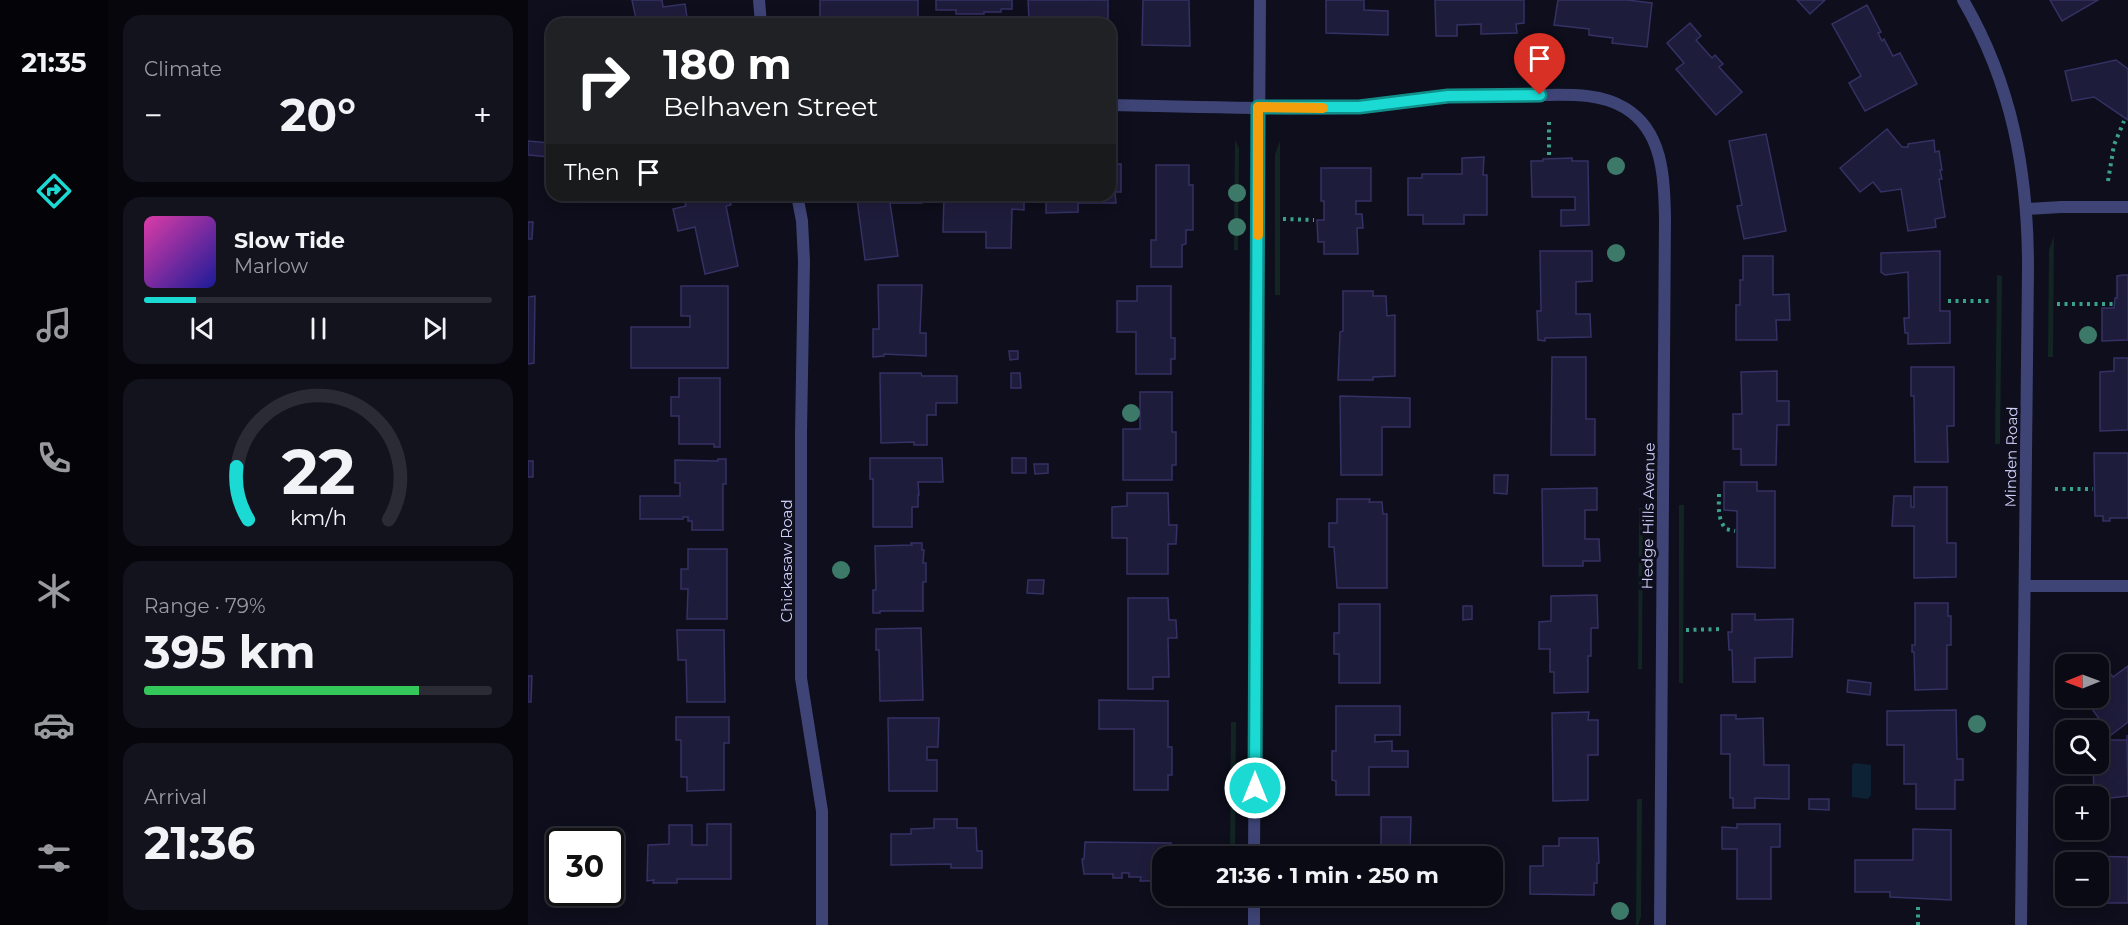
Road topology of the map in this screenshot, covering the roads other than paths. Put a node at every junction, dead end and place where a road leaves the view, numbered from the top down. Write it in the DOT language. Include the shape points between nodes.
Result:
graph roads {
  1 [pos="759,0"];
  2 [pos="1260,0"];
  3 [pos="1963,0"];
  4 [pos="760,18"];
  5 [pos="1116,105"];
  6 [pos="1258,107"];
  7 [pos="798,201"];
  8 [pos="2128,207"];
  9 [pos="2027,209"];
  10 [pos="2025,586"];
  11 [pos="2128,586"];
  12 [pos="1254,846"];
  13 [pos="1254,906"];
  14 [pos="822,925"];
  15 [pos="1254,925"];
  16 [pos="1660,925"];
  17 [pos="2021,925"];
  1 -- 4 [label="street"];
  2 -- 6 [label="street"];
  3 -- 9 [label="street, Minden Road" via="1994,60 2007,100 2019,146"];
  5 -- 6 [label="street"];
  6 -- 12 [label="street"];
  6 -- 16 [label="street, Hedge Hills Avenue" via="1359,107 1448,96 1588,96 1612,101 1635,115 1650,133 1660,156 1664,184"];
  7 -- 14 [label="street, Chickasaw Road" via="804,261 801,667 822,811"];
  8 -- 9 [label="street"];
  9 -- 10 [label="street, Minden Road"];
  10 -- 11 [label="street"];
  10 -- 17 [label="street, Minden Road"];
  13 -- 15 [label="street"];
}
